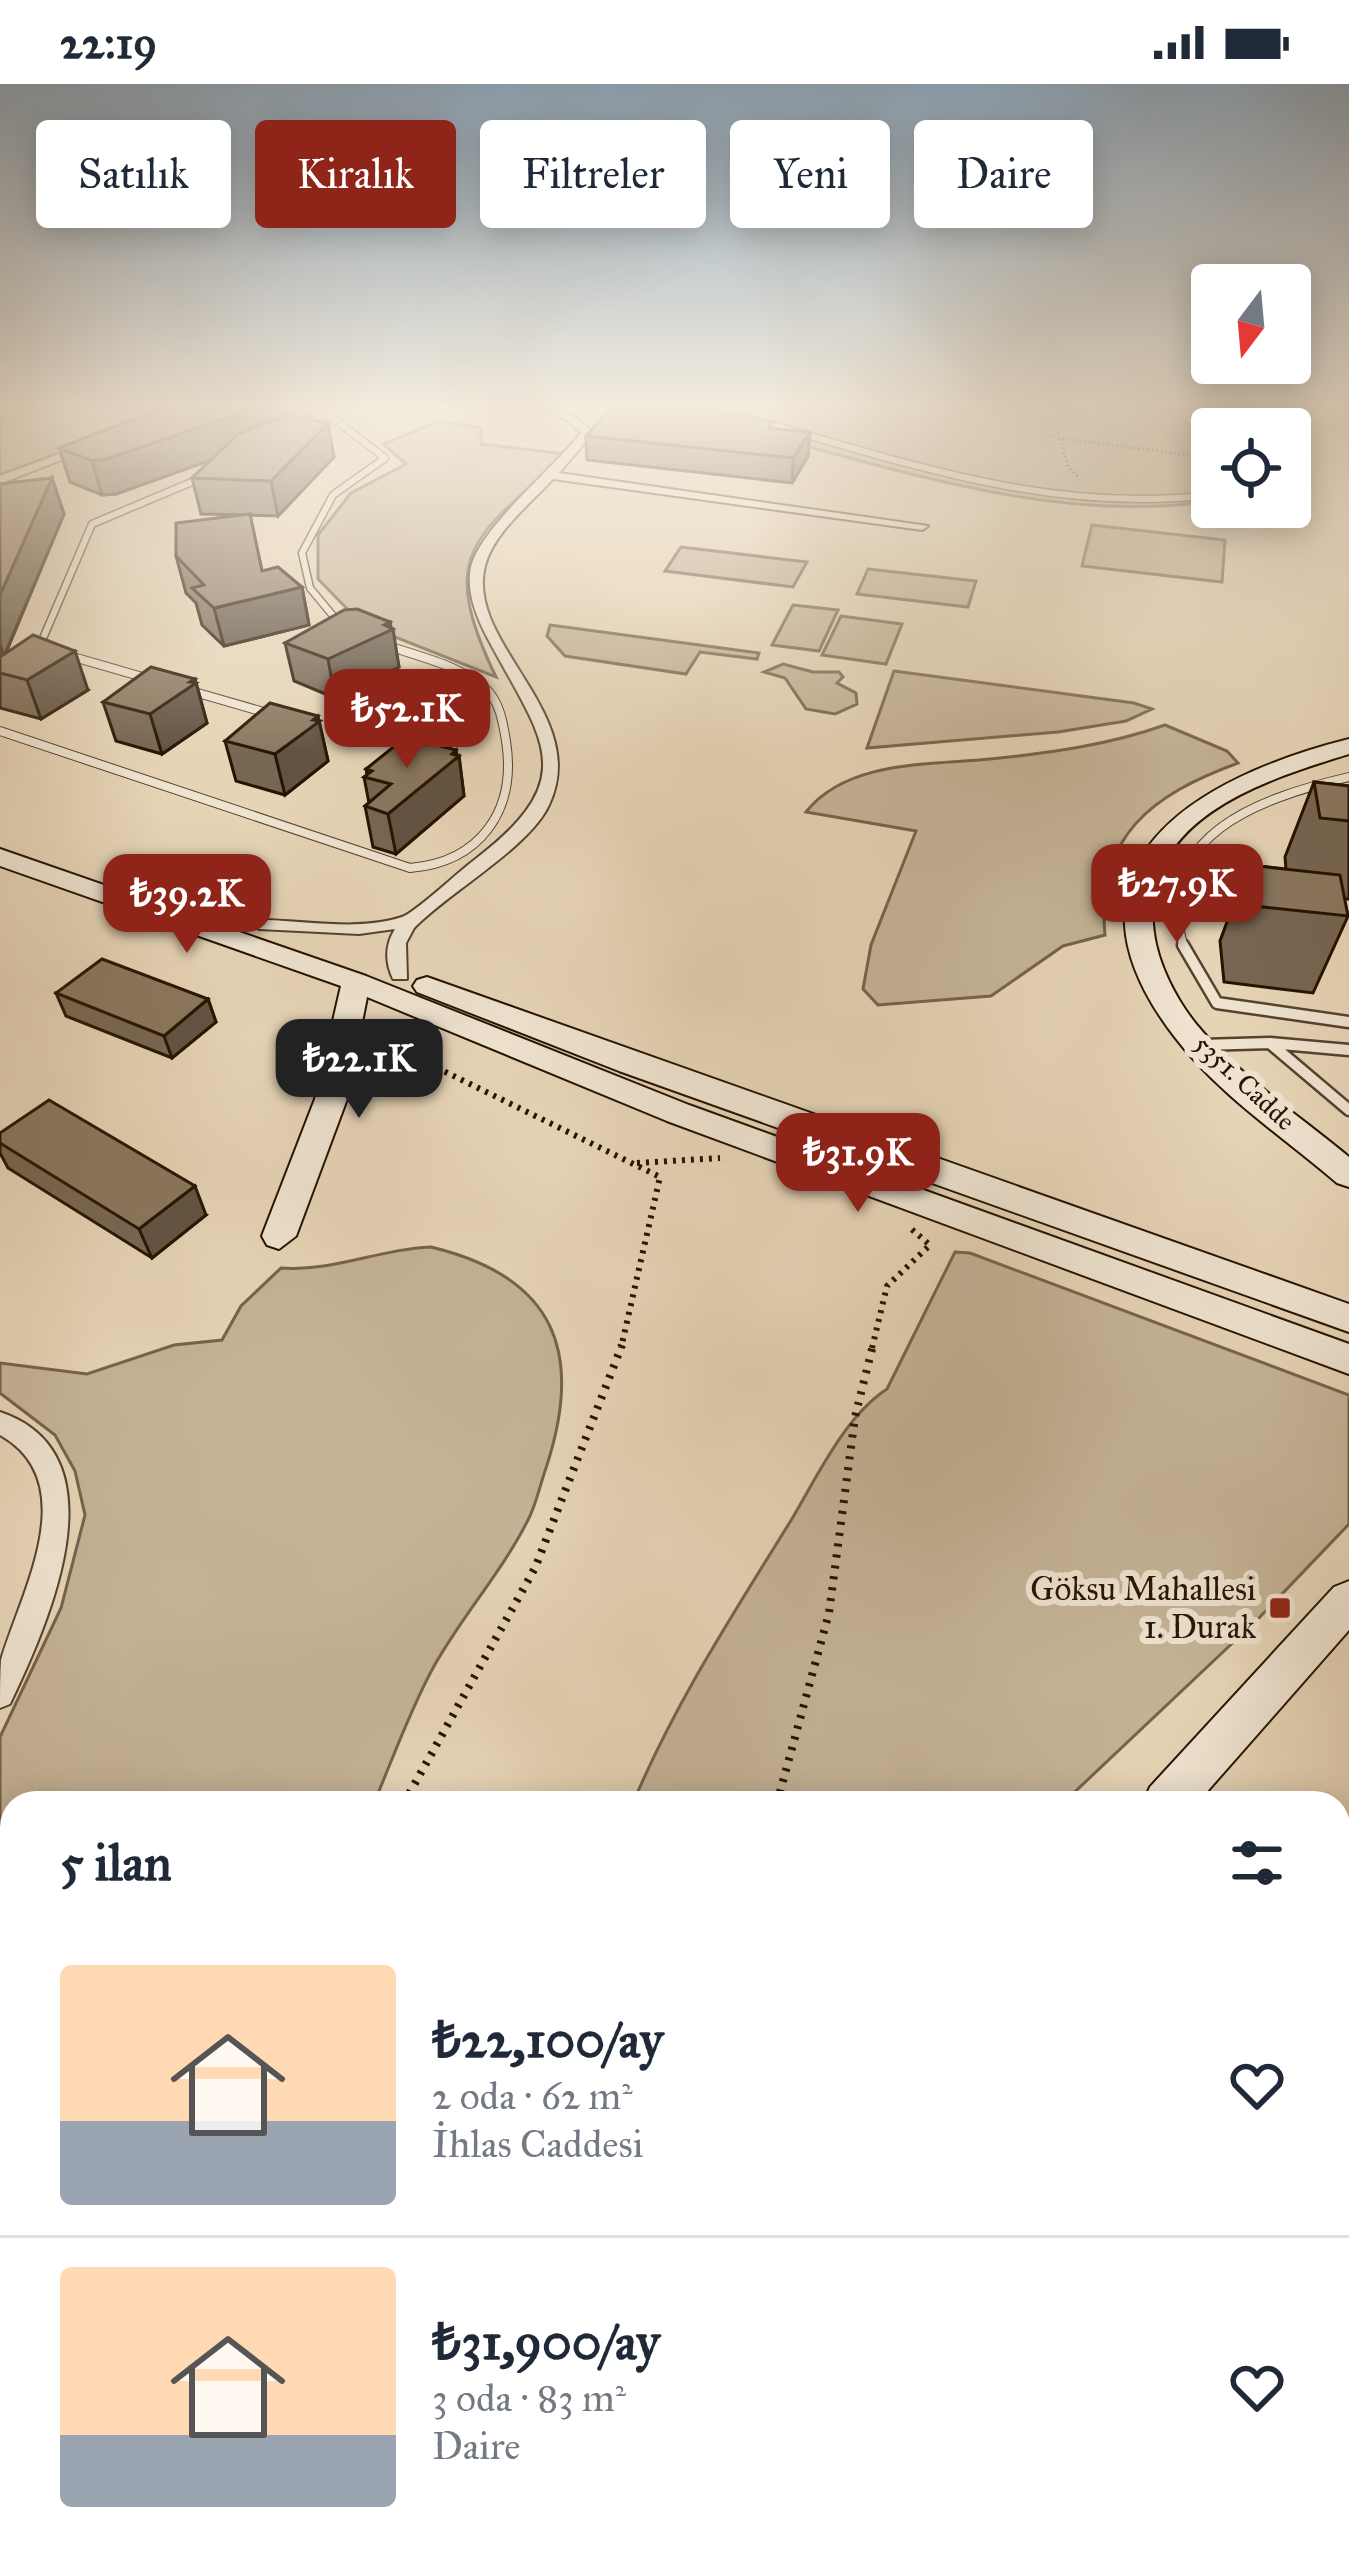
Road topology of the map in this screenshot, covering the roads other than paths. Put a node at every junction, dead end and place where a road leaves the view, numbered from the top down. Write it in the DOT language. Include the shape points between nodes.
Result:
graph roads {
  1 [pos="93,524"];
  2 [pos="320,524"];
  3 [pos="509,524"];
  4 [pos="904,524"];
  5 [pos="922,526"];
  6 [pos="358,634"];
  7 [pos="378,642"];
  8 [pos="284,718"];
  9 [pos="0,731"];
  10 [pos="1349,746"];
  11 [pos="1349,777"];
  12 [pos="0,832"];
  13 [pos="0,856"];
  14 [pos="410,921"];
  15 [pos="266,925"];
  16 [pos="356,982"];
  17 [pos="403,985"];
  18 [pos="1349,1022"];
  19 [pos="1270,1043"];
  20 [pos="1202,1045"];
  21 [pos="1349,1050"];
  22 [pos="1349,1110"];
  23 [pos="1349,1175"];
  24 [pos="278,1236"];
  25 [pos="1349,1318"];
  26 [pos="1349,1359"];
  27 [pos="0,1422"];
  28 [pos="1349,1600"];
  29 [pos="0,1694"];
  30 [pos="1177,1791"];
  1 -- 8 [label="lane" via="40,644"];
  2 -- 6 [label="lane" via="302,563 310,588"];
  3 -- 14 [label="street" via="488,546 476,580 547,742 551,786 523,829"];
  4 -- 5 [label="street"];
  7 -- 9 [label="lane" via="474,680 499,709 511,758 506,808 445,866 410,868"];
  10 -- 20 [label="main road, 5351. Cadde" via="1240,781 1156,842 1144,864 1137,908 1146,956 1169,1008"];
  11 -- 18 [label="lane" via="1300,785 1230,817 1201,842 1176,900 1176,942 1216,1003"];
  12 -- 15 [label="main road"];
  13 -- 16 [label="main road"];
  14 -- 15 [label="street"];
  14 -- 17 [label="street" via="396,946"];
  15 -- 17 [label="main road"];
  16 -- 17 [label="main road"];
  16 -- 24 [label="main road" via="331,1099"];
  17 -- 25 [label="main road"];
  17 -- 26 [label="main road" via="678,1113"];
  19 -- 20 [label="lane"];
  19 -- 21 [label="lane"];
  19 -- 22 [label="lane"];
  20 -- 23 [label="main road, 5351. Cadde"];
  27 -- 29 [label="street" via="32,1443 46,1467 54,1532 34,1615"];
  28 -- 30 [label="main road"];
}
